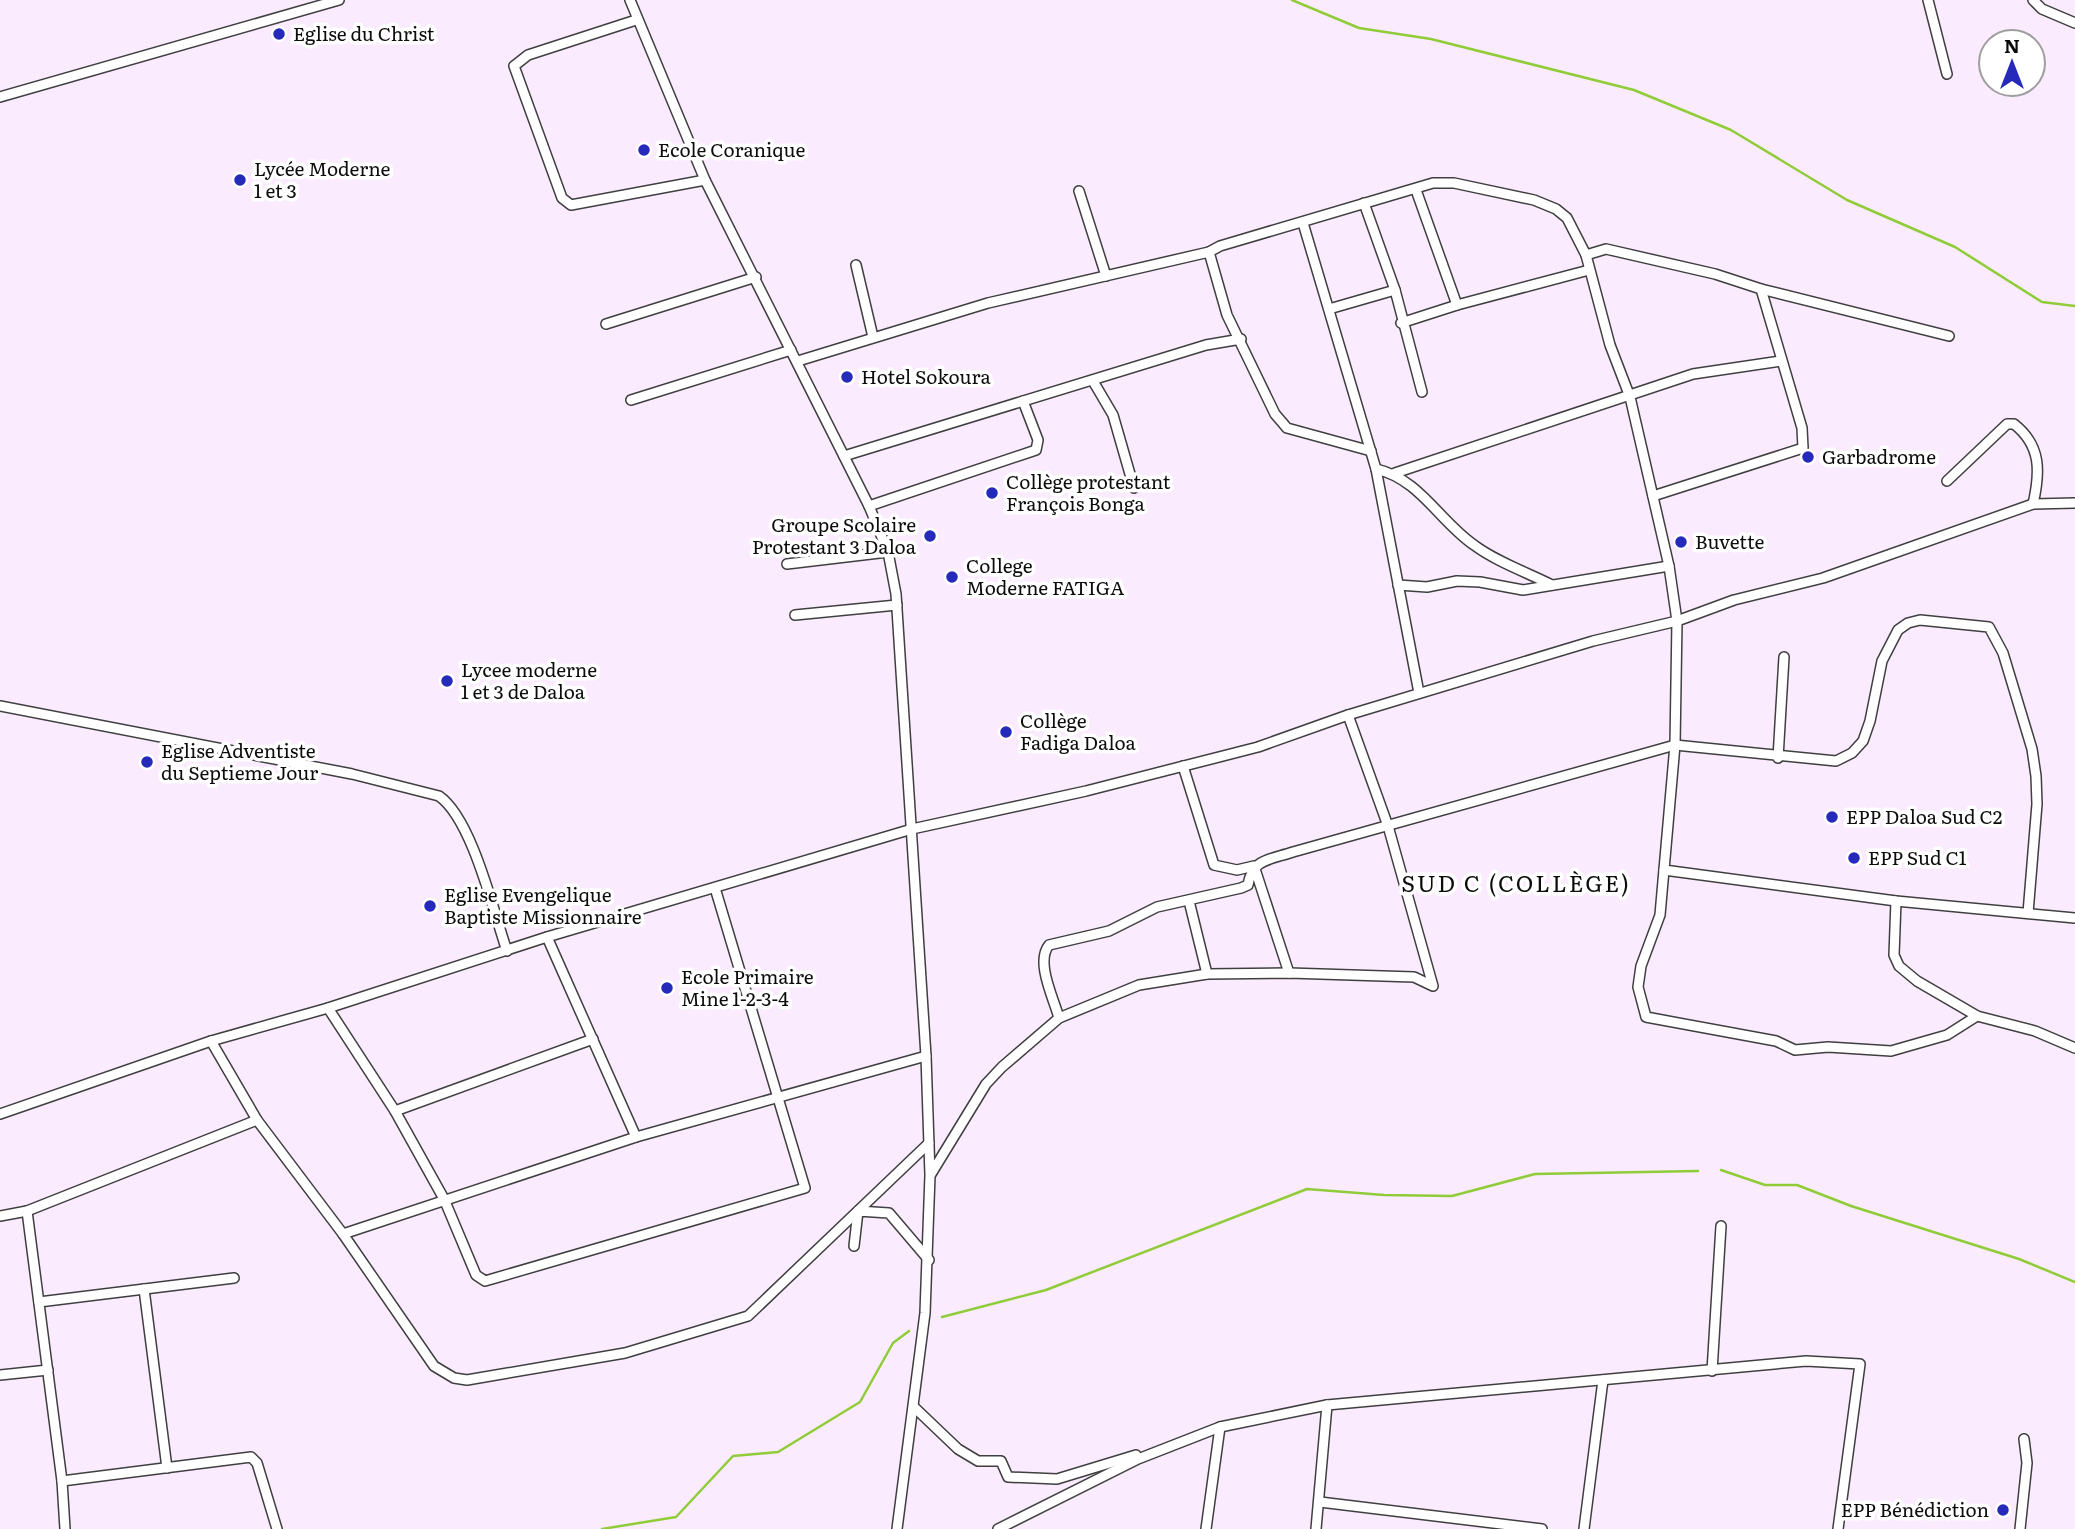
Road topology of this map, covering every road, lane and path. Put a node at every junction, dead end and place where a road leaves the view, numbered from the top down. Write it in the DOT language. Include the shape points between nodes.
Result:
graph roads {
  1 [pos="339,0"];
  2 [pos="630,0"];
  3 [pos="1928,0"];
  4 [pos="2033,0"];
  5 [pos="636,20"];
  6 [pos="2075,23"];
  7 [pos="1947,74"];
  8 [pos="0,97"];
  9 [pos="705,180"];
  10 [pos="1416,190"];
  11 [pos="1079,191"];
  12 [pos="1364,203"];
  13 [pos="1303,223"];
  14 [pos="1209,252"];
  15 [pos="1586,255"];
  16 [pos="856,265"];
  17 [pos="1589,270"];
  18 [pos="756,276"];
  19 [pos="1106,276"];
  20 [pos="1761,289"];
  21 [pos="1395,290"];
  22 [pos="1457,305"];
  23 [pos="1329,309"];
  24 [pos="1401,323"];
  25 [pos="606,324"];
  26 [pos="1949,336"];
  27 [pos="873,337"];
  28 [pos="1241,340"];
  29 [pos="791,350"];
  30 [pos="798,361"];
  31 [pos="1781,361"];
  32 [pos="1093,381"];
  33 [pos="1422,392"];
  34 [pos="1630,397"];
  35 [pos="631,400"];
  36 [pos="1023,401"];
  37 [pos="1371,451"];
  38 [pos="844,456"];
  39 [pos="1376,469"];
  40 [pos="1395,473"];
  41 [pos="1947,481"];
  42 [pos="1134,488"];
  43 [pos="1653,496"];
  44 [pos="2075,503"];
  45 [pos="2033,505"];
  46 [pos="869,506"];
  47 [pos="888,552"];
  48 [pos="787,564"];
  49 [pos="1669,566"];
  50 [pos="1398,585"];
  51 [pos="1553,586"];
  52 [pos="897,605"];
  53 [pos="795,615"];
  54 [pos="1677,621"];
  55 [pos="1784,657"];
  56 [pos="1419,693"];
  57 [pos="0,706"];
  58 [pos="1348,715"];
  59 [pos="1675,745"];
  60 [pos="1778,758"];
  61 [pos="1183,766"];
  62 [pos="1388,826"];
  63 [pos="912,829"];
  64 [pos="1254,866"];
  65 [pos="1664,870"];
  66 [pos="715,888"];
  67 [pos="1189,901"];
  68 [pos="1896,901"];
  69 [pos="2028,913"];
  70 [pos="2075,918"];
  71 [pos="547,937"];
  72 [pos="507,951"];
  73 [pos="1289,973"];
  74 [pos="1208,974"];
  75 [pos="328,1009"];
  76 [pos="1977,1016"];
  77 [pos="1059,1018"];
  78 [pos="593,1039"];
  79 [pos="211,1041"];
  80 [pos="2075,1048"];
  81 [pos="926,1056"];
  82 [pos="780,1098"];
  83 [pos="396,1111"];
  84 [pos="0,1114"];
  85 [pos="257,1120"];
  86 [pos="636,1137"];
  87 [pos="929,1143"];
  88 [pos="930,1175"];
  89 [pos="444,1199"];
  90 [pos="27,1211"];
  91 [pos="0,1216"];
  92 [pos="1721,1226"];
  93 [pos="343,1234"];
  94 [pos="854,1246"];
  95 [pos="929,1260"];
  96 [pos="233,1278"];
  97 [pos="144,1289"];
  98 [pos="39,1302"];
  99 [pos="48,1370"];
  100 [pos="1712,1371"];
  101 [pos="0,1375"];
  102 [pos="1603,1380"];
  103 [pos="1327,1405"];
  104 [pos="914,1406"];
  105 [pos="1220,1427"];
  106 [pos="2024,1439"];
  107 [pos="1173,1444"];
  108 [pos="167,1468"];
  109 [pos="62,1481"];
  110 [pos="1320,1502"];
  111 [pos="1010,1526"];
  112 [pos="65,1529"];
  113 [pos="277,1529"];
  114 [pos="897,1529"];
  115 [pos="998,1529"];
  116 [pos="1206,1529"];
  117 [pos="1316,1529"];
  118 [pos="1542,1529"];
  119 [pos="1584,1529"];
  120 [pos="1838,1529"];
  121 [pos="2020,1529"];
  1 -- 8 [label="street"];
  2 -- 5 [label="street"];
  3 -- 7 [label="street"];
  4 -- 6 [label="street" via="2042,9"];
  5 -- 9 [label="street"];
  5 -- 9 [label="street" via="528,55 514,66 562,198 571,205"];
  9 -- 18 [label="street"];
  10 -- 12 [label="street"];
  10 -- 15 [label="street" via="1450,182 1545,204 1574,227"];
  10 -- 22 [label="street"];
  11 -- 19 [label="street"];
  12 -- 13 [label="street"];
  12 -- 21 [label="street"];
  13 -- 14 [label="street"];
  13 -- 23 [label="street"];
  14 -- 19 [label="street"];
  14 -- 28 [label="street" via="1227,315"];
  15 -- 17 [label="street"];
  15 -- 20 [label="street" via="1606,249"];
  16 -- 27 [label="street"];
  17 -- 22 [label="street"];
  17 -- 34 [label="street"];
  18 -- 25 [label="street"];
  18 -- 29 [label="street"];
  19 -- 27 [label="street" via="988,303"];
  20 -- 26 [label="street"];
  20 -- 31 [label="street"];
  21 -- 23 [label="street"];
  21 -- 24 [label="street"];
  22 -- 24 [label="street"];
  23 -- 37 [label="street"];
  24 -- 33 [label="street"];
  27 -- 30 [label="street"];
  28 -- 32 [label="street" via="1206,345"];
  28 -- 37 [label="street" via="1268,404 1287,428"];
  29 -- 30 [label="street"];
  29 -- 35 [label="street"];
  30 -- 38 [label="street"];
  31 -- 34 [label="street" via="1711,370"];
  31 -- 43 [label="street" via="1802,428 1803,448"];
  32 -- 36 [label="street"];
  32 -- 42 [label="street" via="1113,415"];
  34 -- 40 [label="street"];
  34 -- 43 [label="street"];
  36 -- 38 [label="street"];
  36 -- 46 [label="street" via="1038,440 1036,450"];
  37 -- 39 [label="street"];
  38 -- 46 [label="street"];
  39 -- 40 [label="street"];
  39 -- 50 [label="street"];
  40 -- 51 [label="street" via="1475,546"];
  41 -- 45 [label="street" via="2007,424 2014,424 2036,452 2040,468"];
  43 -- 49 [label="street"];
  44 -- 45 [label="street"];
  45 -- 54 [label="street" via="1849,570 1734,600"];
  46 -- 47 [label="street"];
  47 -- 48 [label="street"];
  47 -- 52 [label="street"];
  49 -- 51 [label="street"];
  49 -- 54 [label="street"];
  50 -- 51 [label="street" via="1468,582 1523,590"];
  50 -- 56 [label="street"];
  52 -- 53 [label="street"];
  52 -- 63 [label="street"];
  54 -- 56 [label="street"];
  54 -- 59 [label="street"];
  55 -- 60 [label="street"];
  56 -- 58 [label="street"];
  57 -- 72 [label="street" via="338,771 439,796 451,804 465,830"];
  58 -- 61 [label="street" via="1258,747"];
  58 -- 62 [label="street"];
  59 -- 60 [label="street"];
  59 -- 62 [label="street"];
  59 -- 65 [label="street"];
  60 -- 69 [label="street" via="1836,761 1852,753 1863,741 1870,721 1882,661 1898,630 1908,622 1989,627 2003,653 2036,776"];
  61 -- 63 [label="street"];
  61 -- 64 [label="street" via="1214,865 1237,870"];
  62 -- 64 [label="street"];
  62 -- 73 [label="street" via="1433,986 1414,977"];
  63 -- 66 [label="street"];
  63 -- 81 [label="street"];
  64 -- 67 [label="street" via="1248,885"];
  64 -- 73 [label="street"];
  65 -- 68 [label="street"];
  65 -- 76 [label="street" via="1660,915 1638,988 1646,1017 1776,1041 1795,1049 1891,1051 1947,1035"];
  66 -- 71 [label="street"];
  66 -- 82 [label="street"];
  67 -- 74 [label="street"];
  67 -- 77 [label="street" via="1157,907 1109,931 1049,945 1046,970"];
  68 -- 69 [label="street"];
  68 -- 76 [label="street" via="1894,955 1899,965 1917,981"];
  69 -- 70 [label="street"];
  71 -- 72 [label="street"];
  71 -- 78 [label="street"];
  72 -- 75 [label="street"];
  73 -- 74 [label="street"];
  74 -- 77 [label="street" via="1139,985"];
  75 -- 79 [label="street"];
  75 -- 83 [label="street"];
  76 -- 80 [label="street" via="2035,1031"];
  77 -- 88 [label="street" via="986,1084"];
  78 -- 83 [label="street"];
  78 -- 86 [label="street"];
  79 -- 84 [label="street"];
  79 -- 85 [label="street"];
  81 -- 82 [label="street"];
  81 -- 87 [label="street"];
  82 -- 86 [label="street"];
  82 -- 89 [label="street" via="805,1188 485,1281 476,1275"];
  83 -- 89 [label="street"];
  85 -- 90 [label="street"];
  85 -- 93 [label="street"];
  86 -- 89 [label="street"];
  87 -- 88 [label="street"];
  87 -- 93 [label="street" via="748,1316 625,1353 562,1366 467,1380 442,1373"];
  88 -- 95 [label="street"];
  89 -- 93 [label="street"];
  90 -- 91 [label="street"];
  90 -- 98 [label="street"];
  92 -- 100 [label="street"];
  94 -- 95 [label="street" via="858,1211 890,1213"];
  95 -- 104 [label="street"];
  96 -- 97 [label="street"];
  97 -- 98 [label="street"];
  97 -- 108 [label="street"];
  98 -- 99 [label="street"];
  99 -- 101 [label="street"];
  99 -- 109 [label="street"];
  100 -- 102 [label="street"];
  100 -- 120 [label="street" via="1806,1361 1860,1364"];
  102 -- 103 [label="street"];
  102 -- 119 [label="street"];
  103 -- 105 [label="street"];
  103 -- 110 [label="street"];
  104 -- 107 [label="street" via="950,1444 978,1461 1000,1461 1010,1477 1057,1479"];
  104 -- 114 [label="street"];
  105 -- 107 [label="street"];
  105 -- 116 [label="street"];
  106 -- 121 [label="street"];
  107 -- 111 [label="street"];
  108 -- 109 [label="street"];
  108 -- 113 [label="street" via="255,1459"];
  109 -- 112 [label="street"];
  110 -- 117 [label="street"];
  110 -- 118 [label="street"];
  111 -- 115 [label="street"];
}
